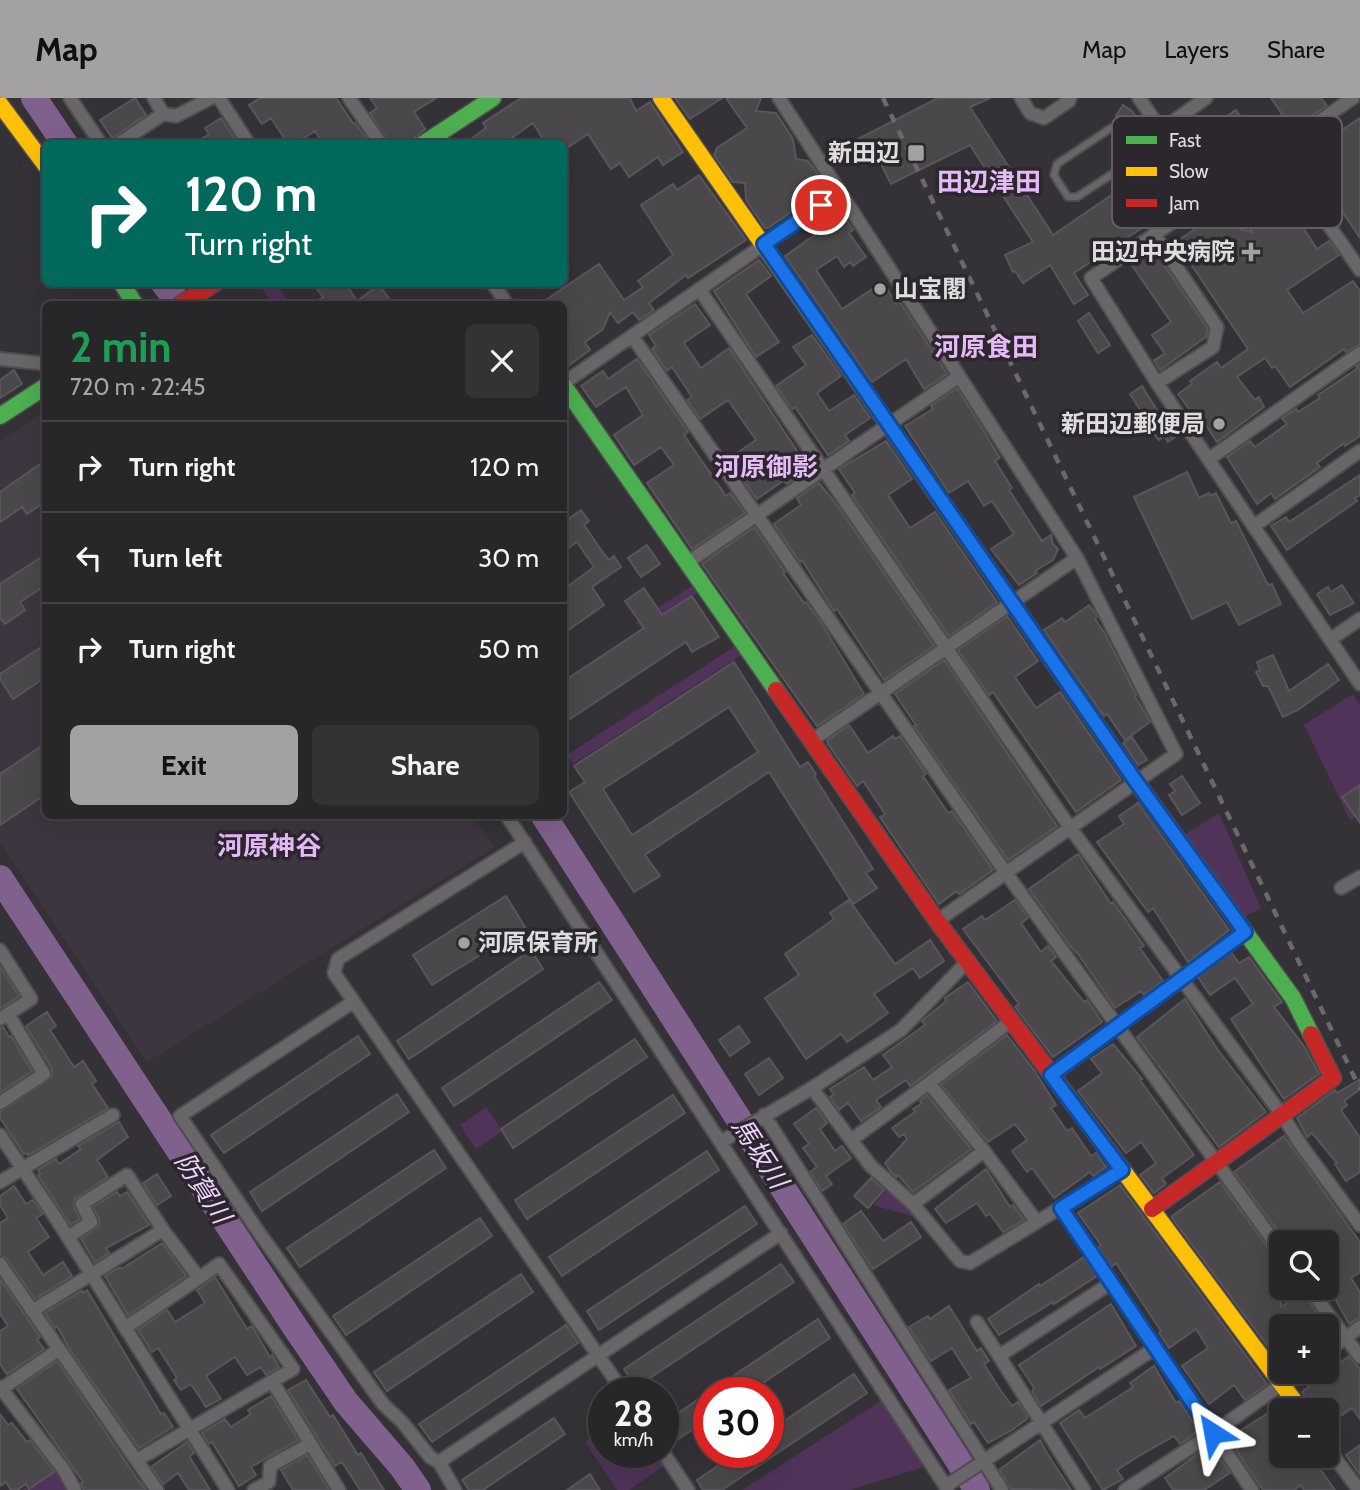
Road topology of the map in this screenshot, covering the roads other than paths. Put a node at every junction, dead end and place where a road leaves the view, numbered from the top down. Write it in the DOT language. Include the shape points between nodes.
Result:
graph roads {
  1 [pos="70,98"];
  2 [pos="154,98"];
  3 [pos="211,98"];
  4 [pos="219,98"];
  5 [pos="349,98"];
  6 [pos="493,98"];
  7 [pos="661,98"];
  8 [pos="779,98"];
  9 [pos="1021,98"];
  10 [pos="1070,98"];
  11 [pos="1139,98"];
  12 [pos="1206,98"];
  13 [pos="1346,100"];
  14 [pos="0,104"];
  15 [pos="163,114"];
  16 [pos="1151,116"];
  17 [pos="1177,116"];
  18 [pos="1323,116"];
  19 [pos="1112,128"];
  20 [pos="98,140"];
  21 [pos="124,140"];
  22 [pos="246,140"];
  23 [pos="379,140"];
  24 [pos="429,140"];
  25 [pos="42,161"];
  26 [pos="1112,174"];
  27 [pos="840,192"];
  28 [pos="1163,228"];
  29 [pos="1331,228"];
  30 [pos="1154,234"];
  31 [pos="764,244"];
  32 [pos="1360,270"];
  33 [pos="204,288"];
  34 [pos="699,289"];
  35 [pos="185,301"];
  36 [pos="632,335"];
  37 [pos="1360,353"];
  38 [pos="0,359"];
  39 [pos="42,364"];
  40 [pos="958,377"];
  41 [pos="567,383"];
  42 [pos="1157,383"];
  43 [pos="42,389"];
  44 [pos="567,389"];
  45 [pos="0,416"];
  46 [pos="888,425"];
  47 [pos="1360,451"];
  48 [pos="1209,459"];
  49 [pos="823,470"];
  50 [pos="757,516"];
  51 [pos="1254,526"];
  52 [pos="1077,558"];
  53 [pos="687,564"];
  54 [pos="1012,603"];
  55 [pos="1360,619"];
  56 [pos="1331,639"];
  57 [pos="947,648"];
  58 [pos="1360,684"];
  59 [pos="881,693"];
  60 [pos="811,741"];
  61 [pos="1137,783"];
  62 [pos="509,819"];
  63 [pos="1071,829"];
  64 [pos="525,842"];
  65 [pos="1006,873"];
  66 [pos="1360,877"];
  67 [pos="1341,888"];
  68 [pos="937,921"];
  69 [pos="1245,932"];
  70 [pos="0,950"];
  71 [pos="967,962"];
  72 [pos="1180,979"];
  73 [pos="353,1002"];
  74 [pos="4,1017"];
  75 [pos="1011,1021"];
  76 [pos="1116,1026"];
  77 [pos="1051,1075"];
  78 [pos="929,1083"];
  79 [pos="812,1088"];
  80 [pos="0,1103"];
  81 [pos="113,1115"];
  82 [pos="1282,1115"];
  83 [pos="759,1118"];
  84 [pos="0,1135"];
  85 [pos="724,1140"];
  86 [pos="851,1140"];
  87 [pos="984,1151"];
  88 [pos="1216,1163"];
  89 [pos="22,1169"];
  90 [pos="1122,1170"];
  91 [pos="0,1182"];
  92 [pos="913,1204"];
  93 [pos="1061,1208"];
  94 [pos="1153,1209"];
  95 [pos="1038,1222"];
  96 [pos="1360,1225"];
  97 [pos="163,1230"];
  98 [pos="781,1233"];
  99 [pos="1269,1235"];
  100 [pos="68,1237"];
  101 [pos="0,1264"];
  102 [pos="91,1274"];
  103 [pos="199,1278"];
  104 [pos="1111,1283"];
  105 [pos="1318,1300"];
  106 [pos="32,1311"];
  107 [pos="977,1322"];
  108 [pos="1360,1327"];
  109 [pos="125,1328"];
  110 [pos="1346,1338"];
  111 [pos="1339,1343"];
  112 [pos="1155,1349"];
  113 [pos="58,1350"];
  114 [pos="598,1355"];
  115 [pos="999,1356"];
  116 [pos="1360,1357"];
  117 [pos="613,1377"];
  118 [pos="272,1381"];
  119 [pos="1282,1385"];
  120 [pos="0,1388"];
  121 [pos="1292,1398"];
  122 [pos="1041,1423"];
  123 [pos="190,1429"];
  124 [pos="1213,1433"];
  125 [pos="310,1444"];
  126 [pos="137,1460"];
  127 [pos="439,1462"];
  128 [pos="1339,1463"];
  129 [pos="979,1464"];
  130 [pos="674,1468"];
  131 [pos="950,1485"];
  132 [pos="75,1490"];
  133 [pos="157,1490"];
  134 [pos="228,1490"];
  135 [pos="254,1490"];
  136 [pos="339,1490"];
  137 [pos="455,1490"];
  138 [pos="688,1490"];
  139 [pos="1003,1490"];
  140 [pos="1084,1490"];
  141 [pos="1125,1490"];
  142 [pos="1252,1490"];
  143 [pos="1359,1490"];
  1 -- 20 [label="street"];
  2 -- 15 [label="street"];
  3 -- 15 [label="street" via="176,116"];
  4 -- 22 [label="street"];
  5 -- 23 [label="street"];
  6 -- 24 [label="street"];
  7 -- 31 [label="street"];
  8 -- 27 [label="street"];
  9 -- 10 [label="street" via="1030,113 1044,118"];
  11 -- 16 [label="street"];
  12 -- 17 [label="street"];
  13 -- 18 [label="street"];
  14 -- 25 [label="street"];
  15 -- 21 [label="street"];
  19 -- 26 [label="lane" via="1057,164 1054,174 1069,197 1077,197"];
  27 -- 31 [label="street"];
  27 -- 40 [label="street"];
  28 -- 30 [label="street"];
  29 -- 32 [label="street"];
  30 -- 42 [label="street" via="1217,327 1213,347"];
  30 -- 42 [label="street" via="1091,278"];
  31 -- 34 [label="street"];
  31 -- 46 [label="street"];
  33 -- 35 [label="street"];
  34 -- 36 [label="street"];
  34 -- 49 [label="street"];
  36 -- 41 [label="street"];
  36 -- 50 [label="street"];
  37 -- 48 [label="street"];
  38 -- 39 [label="street"];
  40 -- 46 [label="street"];
  40 -- 52 [label="street"];
  42 -- 48 [label="street"];
  43 -- 45 [label="street"];
  44 -- 53 [label="street"];
  46 -- 49 [label="street"];
  46 -- 54 [label="street"];
  47 -- 51 [label="street"];
  48 -- 51 [label="street"];
  49 -- 50 [label="street"];
  49 -- 57 [label="street"];
  50 -- 53 [label="street"];
  50 -- 59 [label="street"];
  51 -- 56 [label="street"];
  52 -- 54 [label="street"];
  52 -- 61 [label="street" via="1176,754"];
  53 -- 60 [label="street"];
  54 -- 57 [label="street"];
  54 -- 61 [label="street"];
  55 -- 56 [label="street"];
  56 -- 58 [label="street"];
  57 -- 59 [label="street"];
  57 -- 63 [label="street"];
  59 -- 60 [label="street"];
  59 -- 65 [label="street"];
  60 -- 68 [label="street"];
  61 -- 63 [label="street"];
  61 -- 69 [label="street"];
  62 -- 64 [label="street"];
  63 -- 65 [label="street"];
  63 -- 72 [label="street"];
  64 -- 73 [label="street" via="338,959 334,974"];
  64 -- 85 [label="street"];
  65 -- 68 [label="street"];
  65 -- 76 [label="street"];
  66 -- 67 [label="street"];
  68 -- 71 [label="street"];
  69 -- 72 [label="street"];
  69 -- 82 [label="street" via="1293,998 1333,1078"];
  70 -- 74 [label="street" via="31,999"];
  71 -- 75 [label="street"];
  71 -- 79 [label="street" via="901,1030"];
  72 -- 76 [label="street"];
  72 -- 82 [label="street"];
  73 -- 114 [label="street"];
  73 -- 127 [label="street" via="180,1116 383,1404"];
  74 -- 80 [label="street" via="44,1074"];
  75 -- 77 [label="street"];
  75 -- 78 [label="street"];
  76 -- 77 [label="street"];
  76 -- 88 [label="street"];
  77 -- 90 [label="street"];
  78 -- 86 [label="street"];
  78 -- 87 [label="street"];
  79 -- 83 [label="street"];
  79 -- 86 [label="street"];
  81 -- 89 [label="street"];
  82 -- 88 [label="street"];
  82 -- 96 [label="street"];
  83 -- 85 [label="street"];
  83 -- 129 [label="street"];
  84 -- 89 [label="street"];
  85 -- 98 [label="street"];
  86 -- 92 [label="street" via="871,1166"];
  87 -- 92 [label="street"];
  87 -- 95 [label="street"];
  88 -- 94 [label="street"];
  88 -- 99 [label="street"];
  89 -- 91 [label="street"];
  89 -- 100 [label="street"];
  90 -- 93 [label="street"];
  90 -- 94 [label="street"];
  92 -- 95 [label="street" via="960,1261 970,1264"];
  93 -- 95 [label="street"];
  93 -- 104 [label="street"];
  94 -- 119 [label="street"];
  97 -- 100 [label="street" via="127,1175 82,1204 91,1222"];
  97 -- 102 [label="street"];
  97 -- 103 [label="street"];
  98 -- 114 [label="street"];
  98 -- 131 [label="street"];
  100 -- 102 [label="street"];
  101 -- 106 [label="street"];
  102 -- 106 [label="street"];
  102 -- 109 [label="street"];
  103 -- 109 [label="street"];
  103 -- 118 [label="street" via="219,1264 293,1369"];
  104 -- 112 [label="street"];
  104 -- 115 [label="street"];
  105 -- 110 [label="street"];
  106 -- 113 [label="street"];
  107 -- 115 [label="street"];
  108 -- 110 [label="street"];
  109 -- 123 [label="street"];
  110 -- 111 [label="street"];
  110 -- 116 [label="street"];
  112 -- 122 [label="street"];
  112 -- 124 [label="street"];
  113 -- 120 [label="street"];
  113 -- 126 [label="street"];
  114 -- 117 [label="street"];
  114 -- 127 [label="street"];
  115 -- 122 [label="street"];
  118 -- 123 [label="street"];
  118 -- 125 [label="street"];
  119 -- 121 [label="street"];
  119 -- 124 [label="street"];
  120 -- 132 [label="street"];
  122 -- 129 [label="street"];
  122 -- 140 [label="street"];
  123 -- 126 [label="street"];
  123 -- 134 [label="street"];
  124 -- 141 [label="street"];
  124 -- 142 [label="street"];
  125 -- 135 [label="street" via="270,1466 269,1482"];
  125 -- 136 [label="street"];
  126 -- 133 [label="street"];
  127 -- 137 [label="street"];
  128 -- 143 [label="street"];
  129 -- 131 [label="street"];
  129 -- 139 [label="street"];
  130 -- 138 [label="street"];
}
